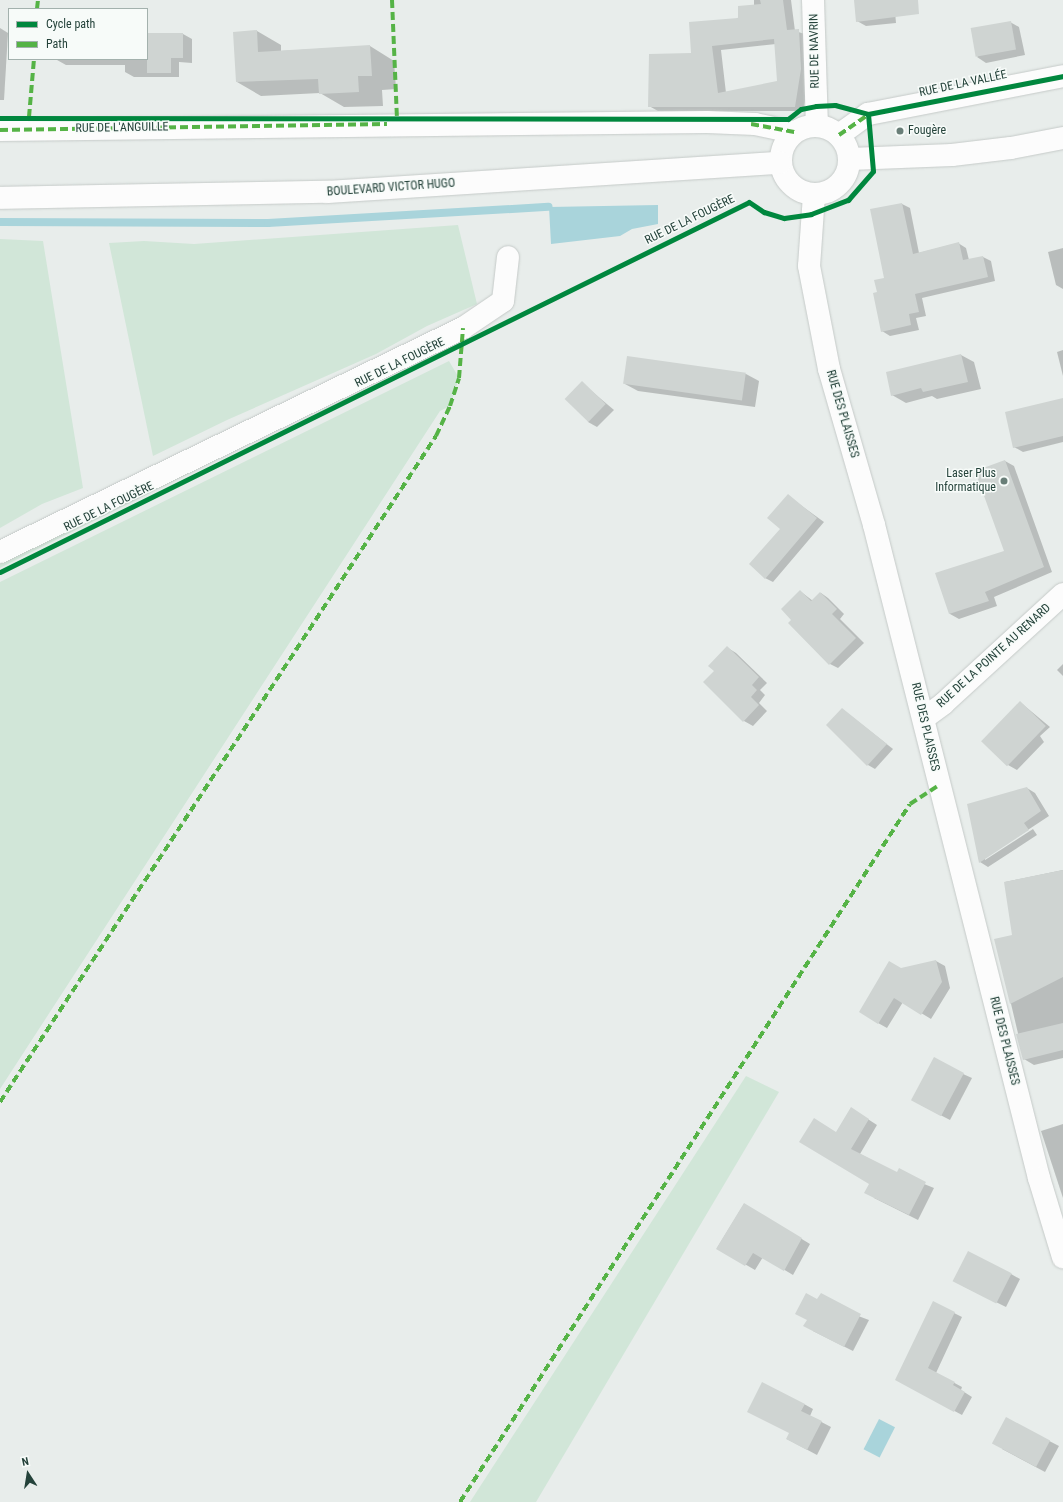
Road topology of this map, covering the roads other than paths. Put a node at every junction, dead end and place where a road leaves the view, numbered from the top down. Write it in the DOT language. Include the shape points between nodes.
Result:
graph roads {
  1 [pos="813,0"];
  2 [pos="1063,76"];
  3 [pos="817,126"];
  4 [pos="0,130"];
  5 [pos="794,132"];
  6 [pos="839,135"];
  7 [pos="1063,138"];
  8 [pos="850,159"];
  9 [pos="780,163"];
  10 [pos="814,195"];
  11 [pos="0,198"];
  12 [pos="508,257"];
  13 [pos="0,552"];
  14 [pos="1063,594"];
  15 [pos="924,718"];
  16 [pos="1063,1257"];
  1 -- 3 [label="street, RUE DE NAVRIN"];
  2 -- 6 [label="street, RUE DE LA VALLÉE" via="868,114"];
  3 -- 5 [label="street" via="805,127"];
  3 -- 6 [label="street"];
  4 -- 5 [label="street, RUE DE L'ANGUILLE" via="707,122 755,124"];
  5 -- 9 [label="street" via="781,152"];
  6 -- 8 [label="street"];
  7 -- 8 [label="street" via="1011,148 952,155"];
  8 -- 10 [label="street" via="849,168 839,184 823,194"];
  9 -- 10 [label="street" via="788,182 804,193"];
  9 -- 11 [label="street, BOULEVARD VICTOR HUGO" via="328,192"];
  10 -- 15 [label="street, RUE DES PLAISSES" via="809,266 829,369 874,525"];
  12 -- 13 [label="street, RUE DE LA FOUGÈRE" via="503,301 463,328"];
  14 -- 15 [label="street, RUE DE LA POINTE AU RENARD" via="943,704"];
  15 -- 16 [label="street, RUE DES PLAISSES" via="1039,1178"];
}
